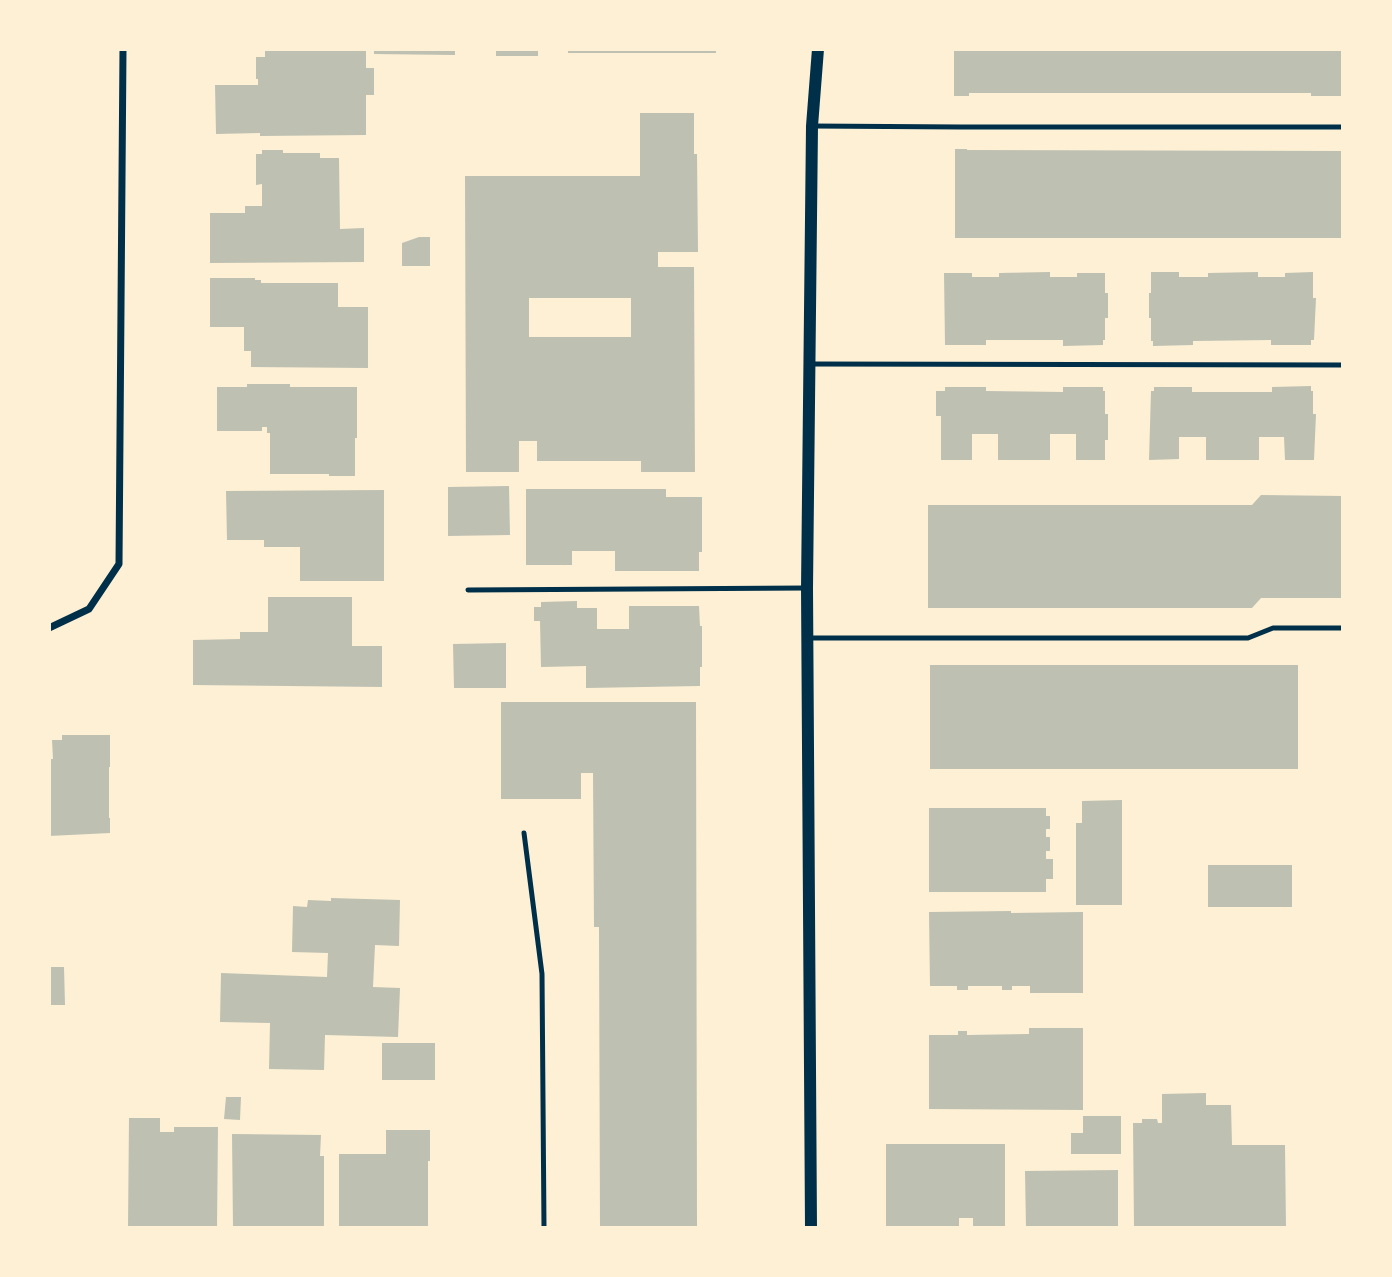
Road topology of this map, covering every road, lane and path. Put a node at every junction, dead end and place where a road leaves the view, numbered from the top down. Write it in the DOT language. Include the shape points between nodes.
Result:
graph roads {
  1 [pos="123,49"];
  2 [pos="818,49"];
  3 [pos="812,126"];
  4 [pos="1343,127"];
  5 [pos="810,364"];
  6 [pos="1343,365"];
  7 [pos="807,588"];
  8 [pos="468,590"];
  9 [pos="49,628"];
  10 [pos="1343,628"];
  11 [pos="807,638"];
  12 [pos="524,833"];
  13 [pos="544,1228"];
  14 [pos="811,1228"];
  1 -- 9 [label="street" via="119,564 89,609"];
  2 -- 3 [label="street"];
  3 -- 4 [label="lane"];
  3 -- 5 [label="street"];
  5 -- 6 [label="lane"];
  5 -- 7 [label="street"];
  7 -- 8 [label="lane"];
  7 -- 11 [label="street"];
  10 -- 11 [label="lane" via="1273,628 1248,638"];
  11 -- 14 [label="street"];
  12 -- 13 [label="lane" via="542,974"];
}
